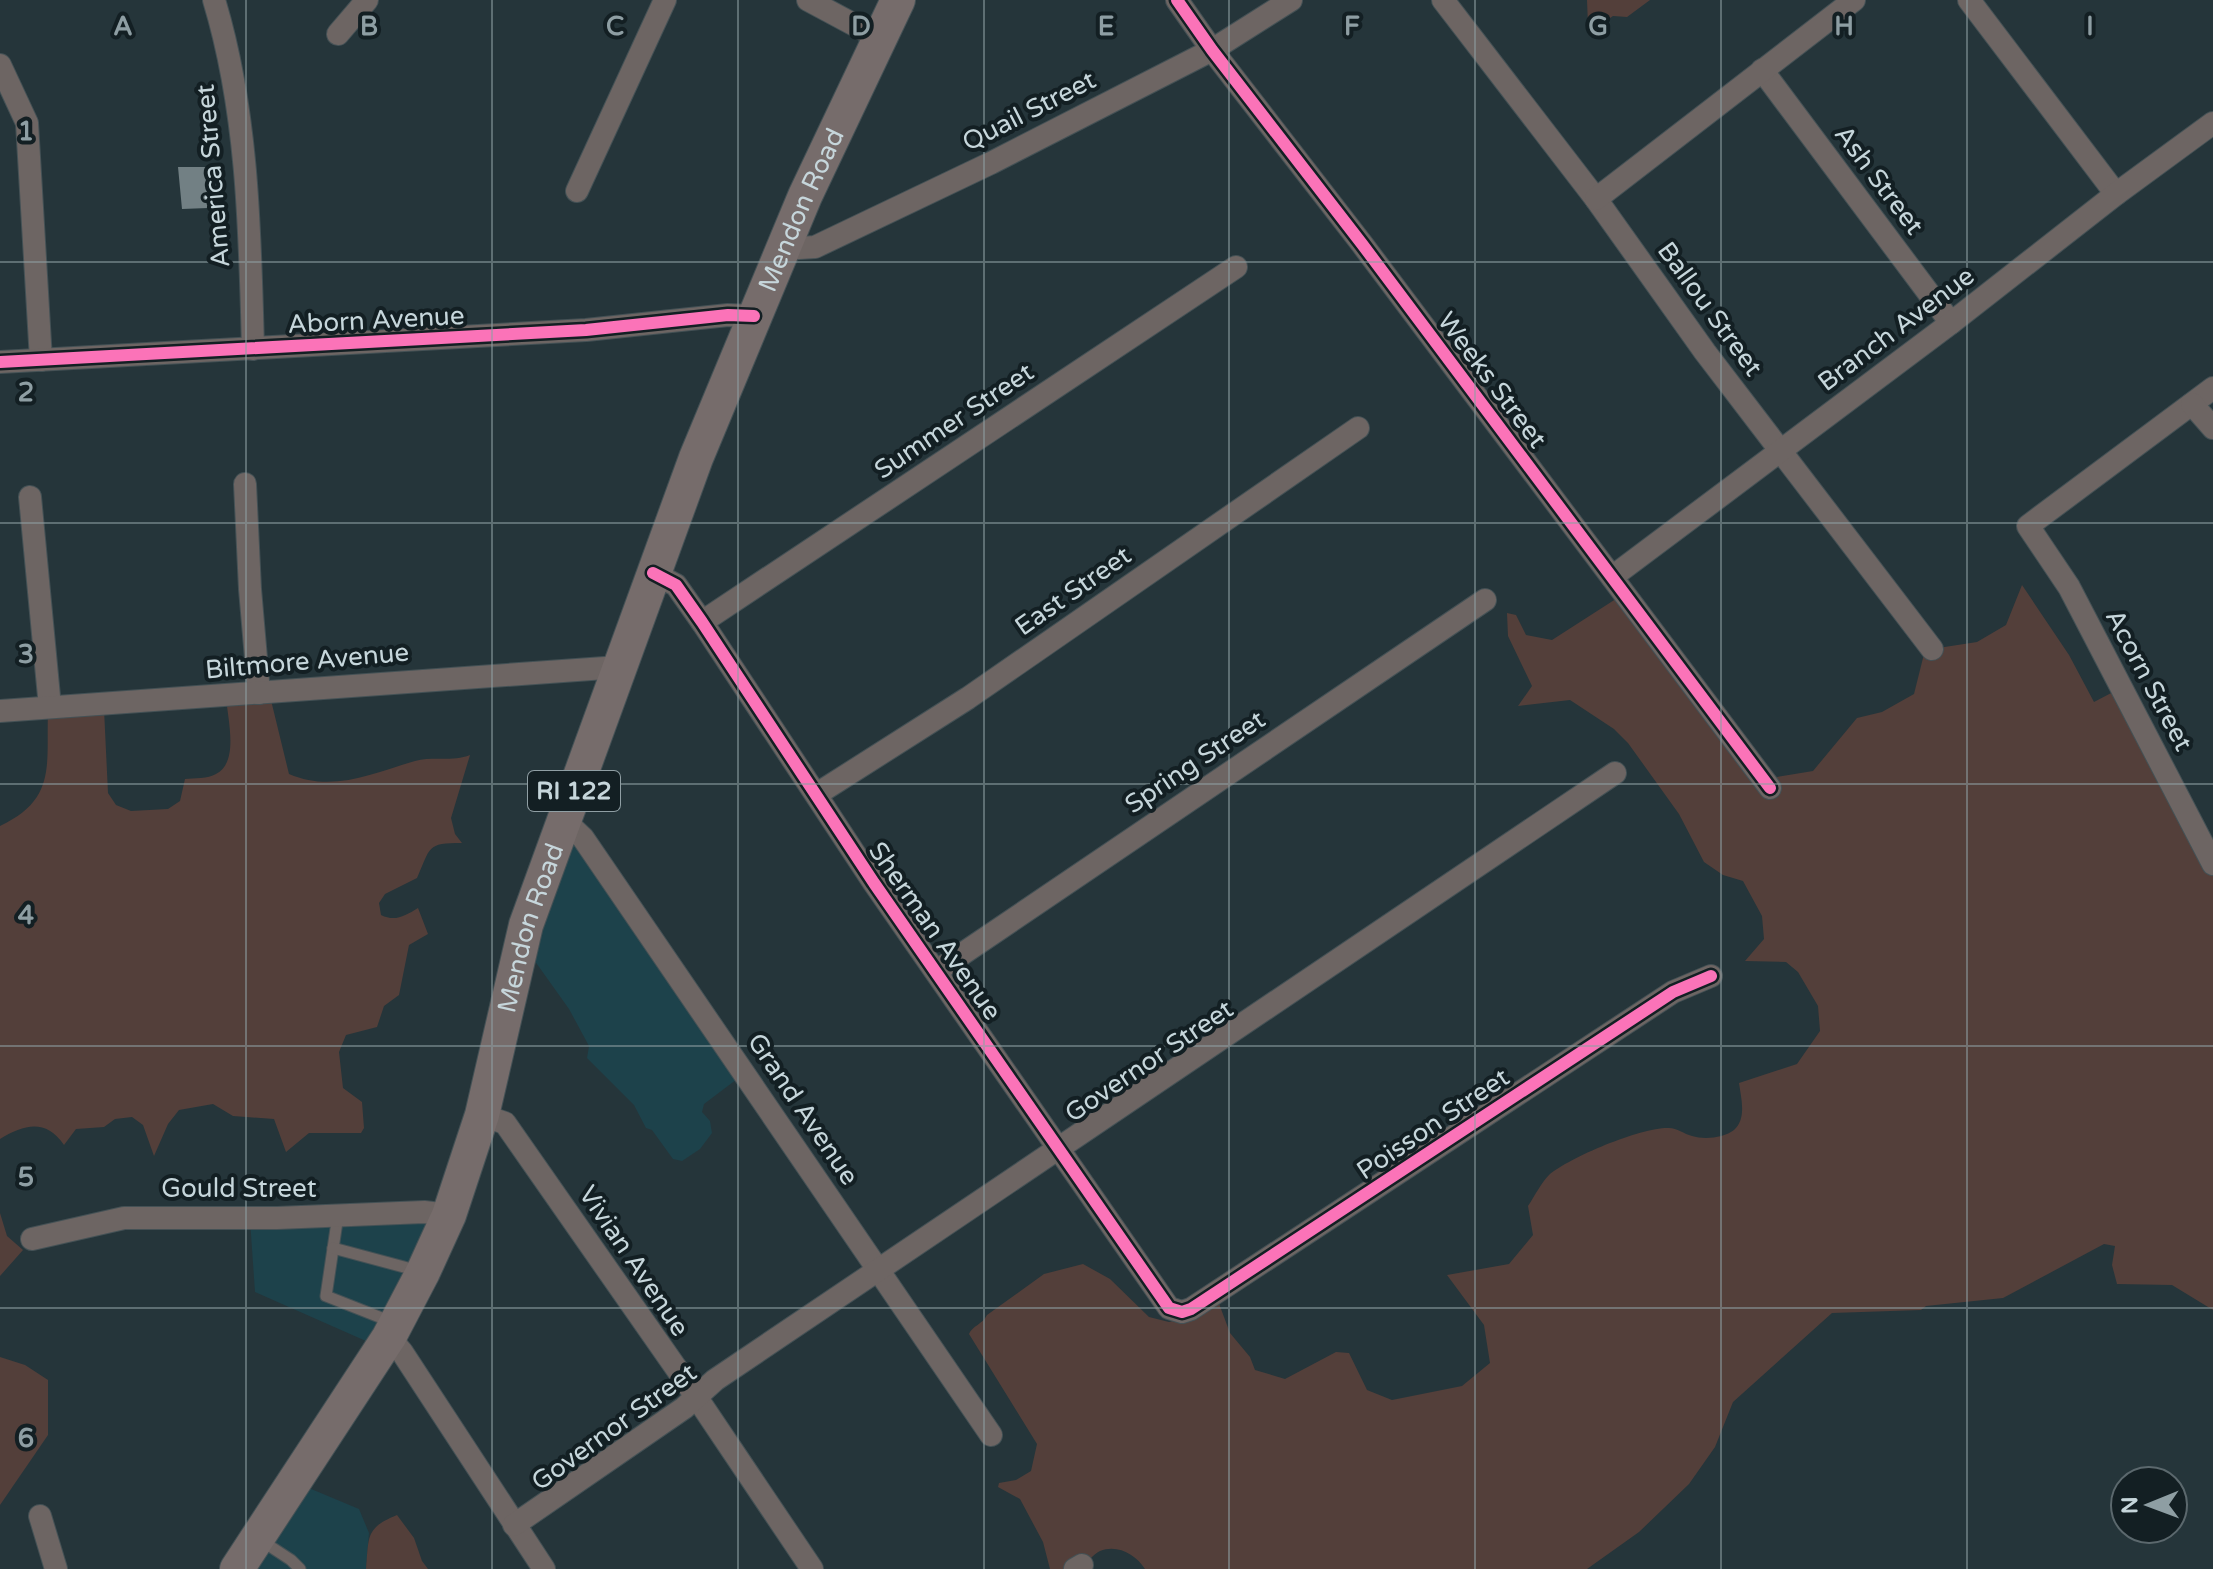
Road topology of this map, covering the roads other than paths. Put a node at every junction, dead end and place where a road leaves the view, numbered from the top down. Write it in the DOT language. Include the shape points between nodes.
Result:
graph roads {
  1 [pos="214,0"];
  2 [pos="367,0"];
  3 [pos="665,0"];
  4 [pos="808,0"];
  5 [pos="898,0"];
  6 [pos="1177,0"];
  7 [pos="1291,0"];
  8 [pos="1443,0"];
  9 [pos="1854,0"];
  10 [pos="1969,0"];
  11 [pos="338,34"];
  12 [pos="879,38"];
  13 [pos="1212,50"];
  14 [pos="0,65"];
  15 [pos="1762,70"];
  16 [pos="2210,132"];
  17 [pos="577,191"];
  18 [pos="2116,194"];
  19 [pos="1596,199"];
  20 [pos="783,249"];
  21 [pos="1236,267"];
  22 [pos="754,316"];
  23 [pos="1951,323"];
  24 [pos="253,349"];
  25 [pos="41,360"];
  26 [pos="0,362"];
  27 [pos="2213,388"];
  28 [pos="2192,404"];
  29 [pos="1358,428"];
  30 [pos="2213,428"];
  31 [pos="1781,452"];
  32 [pos="245,484"];
  33 [pos="30,497"];
  34 [pos="653,573"];
  35 [pos="1612,577"];
  36 [pos="1485,600"];
  37 [pos="702,622"];
  38 [pos="1932,649"];
  39 [pos="619,667"];
  40 [pos="259,693"];
  41 [pos="50,707"];
  42 [pos="0,711"];
  43 [pos="1615,773"];
  44 [pos="1770,788"];
  45 [pos="817,794"];
  46 [pos="564,820"];
  47 [pos="2213,864"];
  48 [pos="937,971"];
  49 [pos="1711,976"];
  50 [pos="482,1115"];
  51 [pos="1057,1150"];
  52 [pos="338,1215"];
  53 [pos="449,1215"];
  54 [pos="32,1239"];
  55 [pos="333,1248"];
  56 [pos="423,1272"];
  57 [pos="878,1272"];
  58 [pos="1182,1312"];
  59 [pos="392,1330"];
  60 [pos="697,1398"];
  61 [pos="991,1435"];
  62 [pos="40,1516"];
  63 [pos="514,1525"];
  64 [pos="259,1538"];
  65 [pos="56,1569"];
  66 [pos="237,1569"];
  67 [pos="300,1569"];
  68 [pos="544,1569"];
  69 [pos="812,1569"];
  1 -- 24 [label="street, America Street" via="241,125"];
  2 -- 11 [label="street"];
  3 -- 17 [label="street"];
  4 -- 12 [label="street"];
  5 -- 12 [label="main road, Mendon Road / RI 122"];
  6 -- 13 [label="street, Weeks Street"];
  7 -- 13 [label="street, Quail Street"];
  8 -- 19 [label="street, Ballou Street"];
  9 -- 15 [label="street"];
  10 -- 18 [label="street"];
  12 -- 20 [label="main road, Mendon Road / RI 122"];
  13 -- 20 [label="street, Quail Street" via="815,247"];
  13 -- 35 [label="street, Weeks Street"];
  14 -- 25 [label="street" via="27,123"];
  15 -- 19 [label="street"];
  15 -- 23 [label="street, Ash Street"];
  16 -- 18 [label="street, Branch Avenue"];
  18 -- 23 [label="street, Branch Avenue"];
  19 -- 31 [label="street, Ballou Street"];
  20 -- 22 [label="main road, Mendon Road / RI 122"];
  21 -- 37 [label="street, Summer Street"];
  22 -- 24 [label="street, Aborn Avenue"];
  22 -- 34 [label="main road, Mendon Road / RI 122"];
  23 -- 31 [label="street, Branch Avenue"];
  24 -- 25 [label="street, Aborn Avenue"];
  25 -- 26 [label="street, Aborn Avenue"];
  27 -- 28 [label="street"];
  28 -- 30 [label="street"];
  28 -- 47 [label="street, Acorn Street" via="2028,526 2069,587"];
  29 -- 45 [label="street, East Street" via="968,698"];
  31 -- 35 [label="street, Branch Avenue"];
  31 -- 38 [label="street, Ballou Street"];
  32 -- 40 [label="street"];
  33 -- 41 [label="street"];
  34 -- 37 [label="street, Sherman Avenue" via="676,585"];
  34 -- 39 [label="main road, Mendon Road / RI 122"];
  35 -- 44 [label="street, Weeks Street"];
  36 -- 48 [label="street, Spring Street"];
  37 -- 45 [label="street, Sherman Avenue"];
  39 -- 40 [label="street, Biltmore Avenue"];
  39 -- 46 [label="main road, Mendon Road / RI 122"];
  40 -- 41 [label="street, Biltmore Avenue"];
  41 -- 42 [label="street, Biltmore Avenue"];
  43 -- 51 [label="street, Governor Street"];
  45 -- 48 [label="street, Sherman Avenue"];
  46 -- 50 [label="main road, Mendon Road / RI 122" via="526,925"];
  46 -- 57 [label="street, Grand Avenue" via="583,838"];
  48 -- 51 [label="street, Sherman Avenue"];
  49 -- 58 [label="street, Poisson Street" via="1673,992"];
  50 -- 53 [label="main road, Mendon Road / RI 122"];
  50 -- 60 [label="street, Vivian Avenue" via="505,1123"];
  51 -- 57 [label="street, Governor Street"];
  51 -- 58 [label="street, Sherman Avenue" via="1159,1296 1169,1308"];
  52 -- 53 [label="street, Gould Street"];
  52 -- 54 [label="street, Gould Street" via="124,1218"];
  52 -- 55 [label="lane"];
  53 -- 56 [label="main road, Mendon Road / RI 122"];
  55 -- 56 [label="lane"];
  55 -- 59 [label="lane" via="326,1296"];
  56 -- 59 [label="main road, Mendon Road / RI 122"];
  57 -- 60 [label="street, Governor Street" via="715,1380"];
  57 -- 61 [label="street, Grand Avenue"];
  59 -- 63 [label="street"];
  59 -- 64 [label="main road, Mendon Road / RI 122"];
  60 -- 63 [label="street, Governor Street"];
  60 -- 69 [label="street, Vivian Avenue"];
  62 -- 65 [label="street"];
  63 -- 68 [label="street"];
  64 -- 66 [label="main road, Mendon Road / RI 122"];
  64 -- 67 [label="lane"];
}
